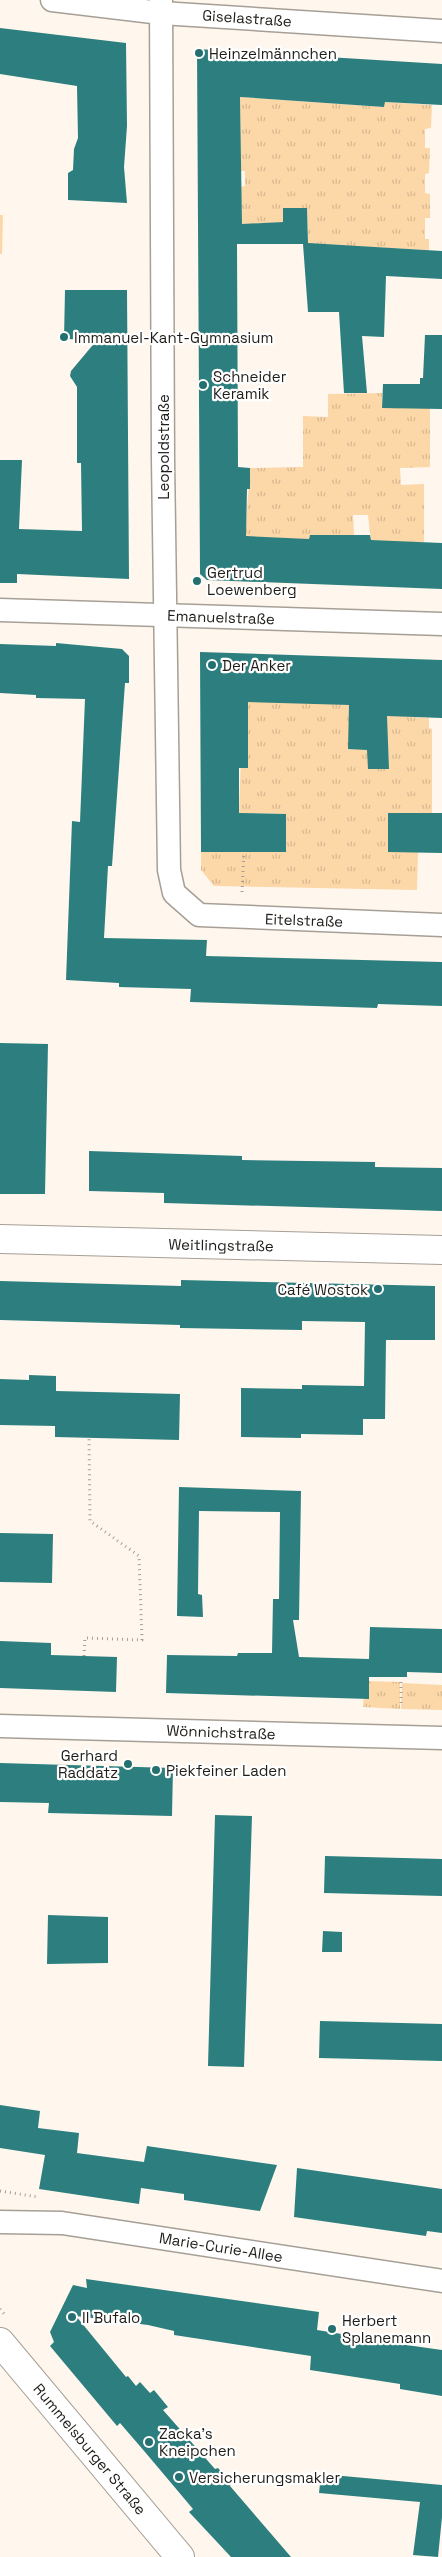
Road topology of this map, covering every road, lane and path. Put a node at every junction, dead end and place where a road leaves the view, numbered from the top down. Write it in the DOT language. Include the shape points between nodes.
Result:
graph roads {
  1 [pos="52,0"];
  2 [pos="162,6"];
  3 [pos="442,31"];
  4 [pos="0,610"];
  5 [pos="165,615"];
  6 [pos="442,624"];
  7 [pos="244,852"];
  8 [pos="242,892"];
  9 [pos="174,893"];
  10 [pos="442,925"];
  11 [pos="0,1239"];
  12 [pos="442,1250"];
  13 [pos="89,1438"];
  14 [pos="84,1656"];
  15 [pos="401,1682"];
  16 [pos="401,1706"];
  17 [pos="0,1726"];
  18 [pos="442,1738"];
  19 [pos="0,2191"];
  20 [pos="38,2197"];
  21 [pos="0,2222"];
  22 [pos="442,2281"];
  23 [pos="0,2342"];
  24 [pos="180,2557"];
  1 -- 2 [label="street, Giselastraße"];
  2 -- 3 [label="street, Giselastraße"];
  2 -- 5 [label="street, Leopoldstraße"];
  4 -- 5 [label="street, Emanuelstraße"];
  5 -- 6 [label="street, Emanuelstraße"];
  5 -- 9 [label="street, Leopoldstraße" via="169,870"];
  7 -- 8 [label="path"];
  9 -- 10 [label="street, Eitelstraße" via="199,915"];
  11 -- 12 [label="street, Weitlingstraße"];
  13 -- 14 [label="path" via="90,1521 139,1556 142,1640 85,1638"];
  15 -- 16 [label="path"];
  17 -- 18 [label="street, Wönnichstraße"];
  19 -- 20 [label="path"];
  21 -- 22 [label="street, Marie-Curie-Allee" via="62,2223"];
  23 -- 24 [label="street, Rummelsburger Straße"];
}
